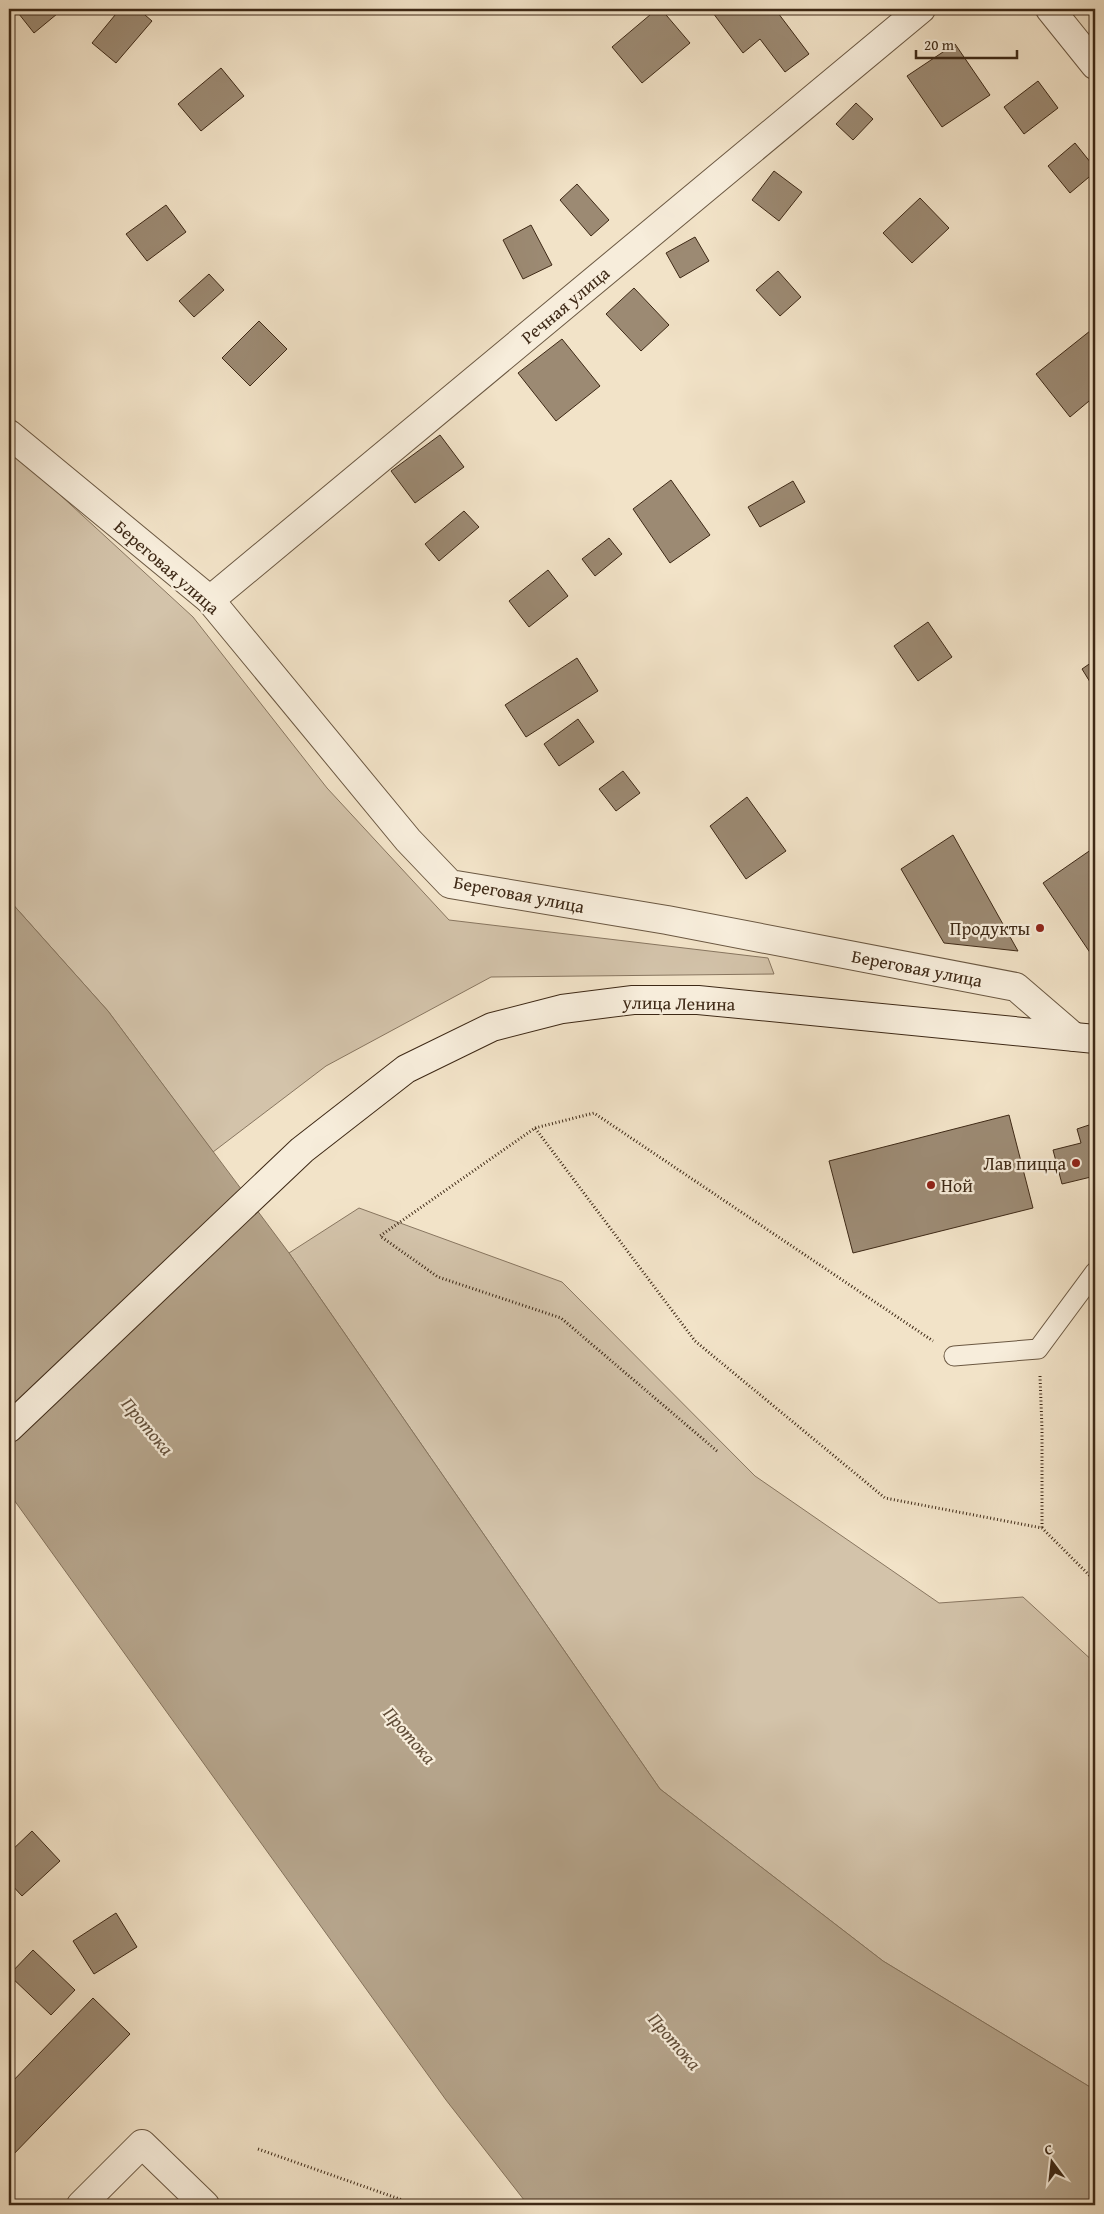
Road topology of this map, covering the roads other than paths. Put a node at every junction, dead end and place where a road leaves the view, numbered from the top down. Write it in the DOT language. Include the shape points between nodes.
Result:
graph roads {
  1 [pos="920,9"];
  2 [pos="1050,9"];
  3 [pos="1095,64"];
  4 [pos="9,434"];
  5 [pos="210,600"];
  6 [pos="1085,1038"];
  7 [pos="1095,1272"];
  8 [pos="954,1356"];
  9 [pos="9,1428"];
  10 [pos="81,2205"];
  11 [pos="205,2205"];
  1 -- 5 [label="street, Речная улица"];
  2 -- 3 [label="street"];
  4 -- 5 [label="street, Береговая улица"];
  5 -- 6 [label="street, Береговая улица" via="408,840 450,884 667,920 1016,987"];
  6 -- 9 [label="street, улица Ленина" via="698,1000 633,1000 562,1009 492,1027 406,1069 302,1150"];
  7 -- 8 [label="lane" via="1038,1349"];
  10 -- 11 [label="street" via="142,2144"];
}
